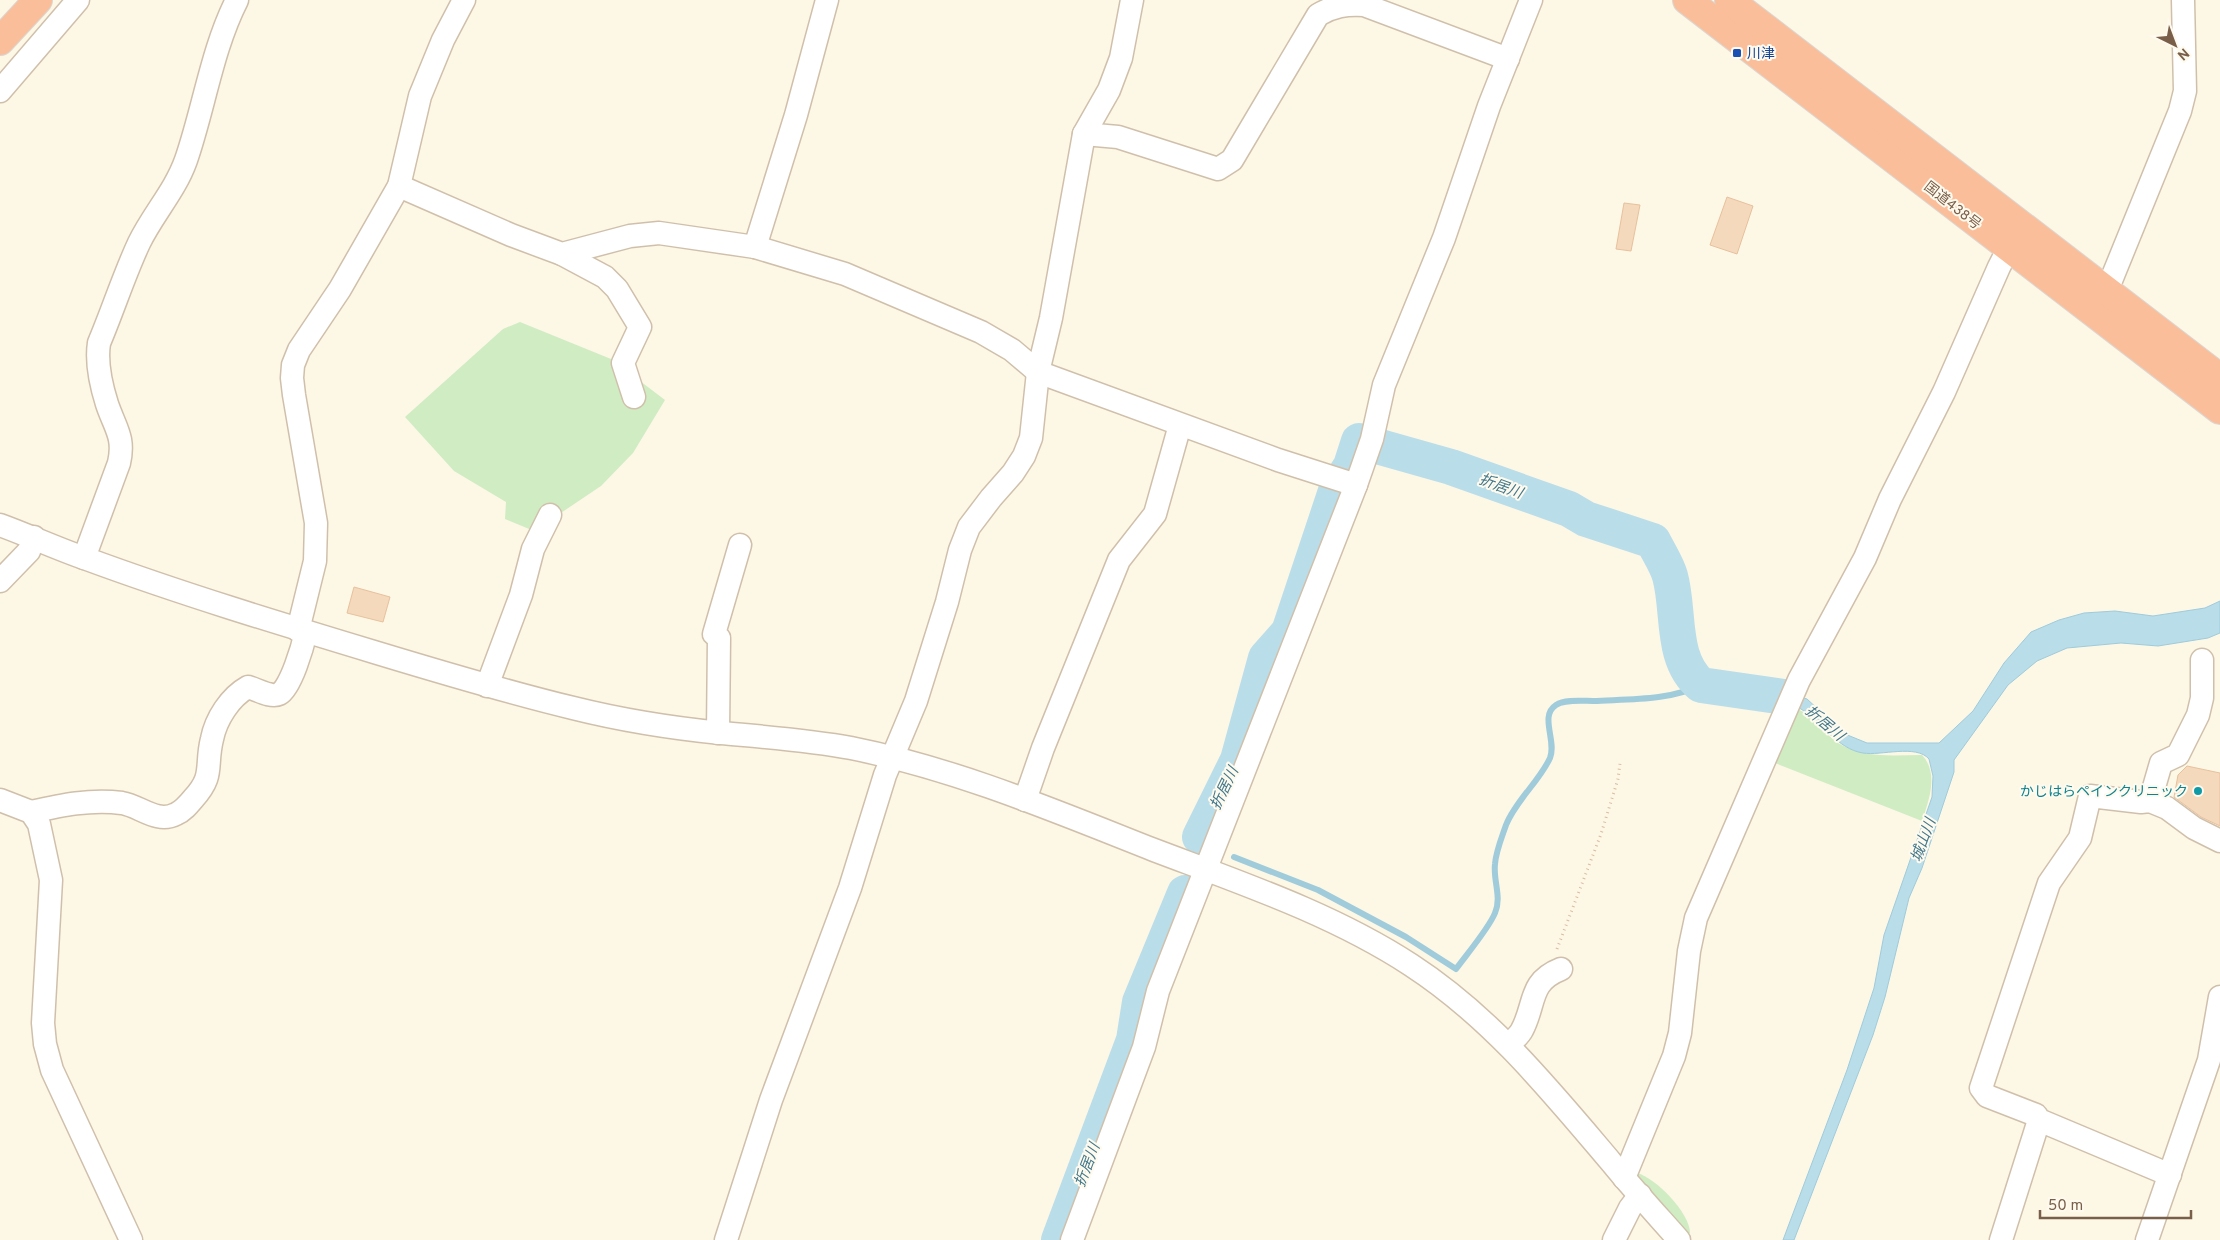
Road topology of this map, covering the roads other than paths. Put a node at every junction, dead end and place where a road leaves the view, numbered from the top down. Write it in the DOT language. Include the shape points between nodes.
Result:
graph roads {
  1 [pos="38,0"];
  2 [pos="78,0"];
  3 [pos="237,0"];
  4 [pos="464,0"];
  5 [pos="827,0"];
  6 [pos="1132,0"];
  7 [pos="1531,0"];
  8 [pos="1686,0"];
  9 [pos="1729,0"];
  10 [pos="2183,0"];
  11 [pos="1362,2"];
  12 [pos="0,41"];
  13 [pos="1508,59"];
  14 [pos="0,90"];
  15 [pos="1084,134"];
  16 [pos="399,186"];
  17 [pos="2015,236"];
  18 [pos="755,247"];
  19 [pos="562,254"];
  20 [pos="2107,290"];
  21 [pos="2096,316"];
  22 [pos="1038,372"];
  23 [pos="2220,378"];
  24 [pos="634,397"];
  25 [pos="2220,410"];
  26 [pos="1180,425"];
  27 [pos="1346,482"];
  28 [pos="550,515"];
  29 [pos="0,525"];
  30 [pos="34,537"];
  31 [pos="740,545"];
  32 [pos="84,558"];
  33 [pos="0,581"];
  34 [pos="302,631"];
  35 [pos="2202,660"];
  36 [pos="486,686"];
  37 [pos="718,733"];
  38 [pos="892,757"];
  39 [pos="0,800"];
  40 [pos="1025,800"];
  41 [pos="2150,801"];
  42 [pos="31,812"];
  43 [pos="2220,841"];
  44 [pos="1205,869"];
  45 [pos="1554,972"];
  46 [pos="2220,997"];
  47 [pos="1509,1045"];
  48 [pos="2039,1120"];
  49 [pos="2170,1175"];
  50 [pos="1624,1178"];
  51 [pos="1640,1195"];
  52 [pos="131,1240"];
  53 [pos="726,1240"];
  54 [pos="1072,1240"];
  55 [pos="1614,1240"];
  56 [pos="1679,1240"];
  57 [pos="2001,1240"];
  58 [pos="2147,1240"];
  1 -- 12 [label="highway"];
  2 -- 14 [label="street"];
  3 -- 32 [label="street" via="223,34 186,160 176,184 139,243 99,343 97,357 107,404 120,433 122,450"];
  4 -- 16 [label="street" via="420,96"];
  5 -- 18 [label="street"];
  6 -- 15 [label="street" via="1121,58 1109,90"];
  7 -- 13 [label="street"];
  8 -- 17 [label="highway, 国道438号"];
  9 -- 17 [label="highway, 国道438号"];
  10 -- 20 [label="street" via="2185,91 2180,111"];
  11 -- 13 [label="street"];
  11 -- 15 [label="street" via="1329,8 1318,15 1232,160 1218,169 1118,137"];
  13 -- 27 [label="street" via="1444,238 1384,385 1370,444"];
  15 -- 22 [label="street" via="1051,318"];
  16 -- 19 [label="street"];
  16 -- 34 [label="street" via="293,365 294,395 316,523 315,561"];
  17 -- 20 [label="highway, 国道438号"];
  17 -- 21 [label="highway, 国道438号"];
  17 -- 50 [label="street" via="1865,558 1791,699 1696,918 1674,1056"];
  18 -- 19 [label="street" via="659,233 630,236"];
  18 -- 22 [label="street" via="845,274 981,332 1012,350"];
  19 -- 24 [label="street" via="605,277 617,289 640,327 623,363"];
  20 -- 21 [label="street"];
  20 -- 23 [label="highway, 国道438号"];
  21 -- 25 [label="highway, 国道438号"];
  22 -- 26 [label="street"];
  22 -- 38 [label="street" via="1030,438 1024,456 969,527 916,701"];
  26 -- 27 [label="street"];
  26 -- 40 [label="street" via="1155,514 1119,560"];
  27 -- 44 [label="street"];
  28 -- 36 [label="street" via="533,549 521,595"];
  29 -- 30 [label="street"];
  30 -- 32 [label="street"];
  30 -- 33 [label="street" via="29,551"];
  31 -- 37 [label="street" via="714,634 720,638"];
  32 -- 34 [label="street"];
  34 -- 36 [label="street"];
  34 -- 42 [label="street" via="284,690 272,695 248,687 230,701 212,738 209,775 203,787 183,809 168,817 158,817 124,804 73,802"];
  35 -- 41 [label="street" via="2202,698 2198,716 2178,755 2161,763"];
  36 -- 37 [label="street" via="634,722"];
  37 -- 38 [label="street" via="847,747"];
  38 -- 40 [label="street"];
  38 -- 53 [label="street" via="850,888 771,1100"];
  39 -- 42 [label="street"];
  40 -- 44 [label="street"];
  41 -- 43 [label="street"];
  41 -- 48 [label="street" via="2090,796 2080,838 2049,883 1981,1088 1987,1096"];
  42 -- 52 [label="street" via="39,824 51,880 43,1023 45,1044 52,1070"];
  44 -- 47 [label="street" via="1322,917 1370,941 1445,990"];
  44 -- 54 [label="street" via="1158,991 1144,1047"];
  45 -- 47 [label="street" via="1539,984 1522,1030"];
  46 -- 49 [label="street" via="2209,1060"];
  47 -- 50 [label="street"];
  48 -- 49 [label="street"];
  48 -- 57 [label="street"];
  49 -- 58 [label="street"];
  50 -- 51 [label="street"];
  51 -- 55 [label="street"];
  51 -- 56 [label="street"];
}
